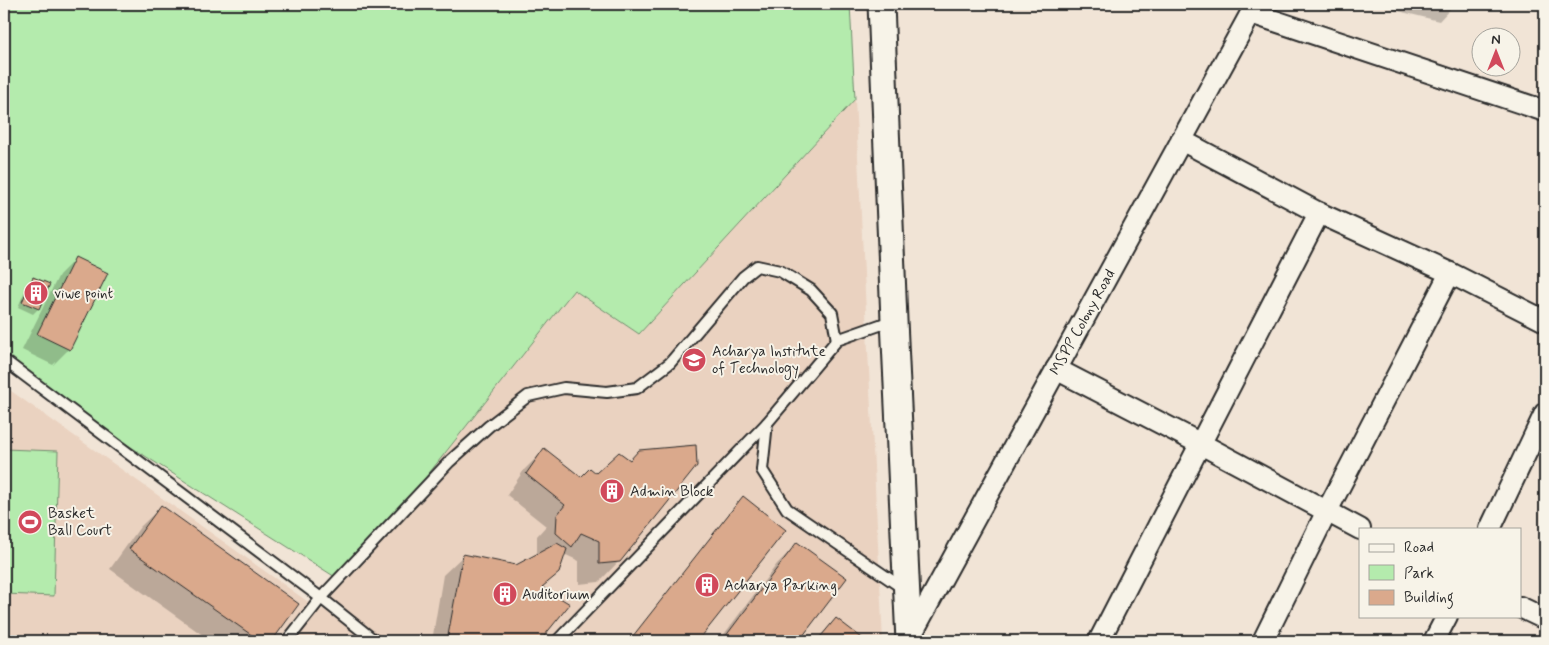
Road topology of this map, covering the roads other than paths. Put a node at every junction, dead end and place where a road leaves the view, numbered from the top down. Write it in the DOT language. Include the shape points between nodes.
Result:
graph roads {
  1 [pos="881,4"];
  2 [pos="1252,9"];
  3 [pos="1545,111"];
  4 [pos="1182,140"];
  5 [pos="1318,213"];
  6 [pos="1450,273"];
  7 [pos="894,320"];
  8 [pos="1545,321"];
  9 [pos="837,340"];
  10 [pos="4,360"];
  11 [pos="1056,370"];
  12 [pos="1545,413"];
  13 [pos="767,423"];
  14 [pos="1201,444"];
  15 [pos="1326,513"];
  16 [pos="1490,528"];
  17 [pos="1359,530"];
  18 [pos="907,591"];
  19 [pos="321,598"];
  20 [pos="1522,608"];
  21 [pos="1446,618"];
  22 [pos="1545,619"];
  23 [pos="909,640"];
  24 [pos="287,641"];
  25 [pos="375,641"];
  26 [pos="557,641"];
  27 [pos="1099,641"];
  28 [pos="1263,641"];
  29 [pos="1434,641"];
  1 -- 7 [label="street"];
  2 -- 3 [label="street"];
  2 -- 4 [label="street, MSPP Colony Road"];
  4 -- 5 [label="street"];
  4 -- 11 [label="street, MSPP Colony Road"];
  5 -- 6 [label="street"];
  5 -- 14 [label="street"];
  6 -- 8 [label="street"];
  6 -- 15 [label="street"];
  7 -- 9 [label="lane"];
  7 -- 18 [label="street"];
  9 -- 13 [label="lane"];
  9 -- 19 [label="lane" via="832,313 811,290 780,271 757,266 743,277 670,363 637,388 607,392 564,388 528,396 488,426 449,462"];
  10 -- 19 [label="lane"];
  11 -- 14 [label="street"];
  11 -- 23 [label="street, MSPP Colony Road"];
  12 -- 16 [label="street"];
  13 -- 18 [label="lane" via="762,470 787,508"];
  13 -- 26 [label="lane"];
  14 -- 15 [label="street"];
  14 -- 27 [label="street"];
  15 -- 17 [label="street"];
  15 -- 28 [label="street"];
  18 -- 23 [label="street"];
  19 -- 24 [label="lane"];
  19 -- 25 [label="lane"];
  20 -- 22 [label="street"];
  21 -- 29 [label="street"];
}
